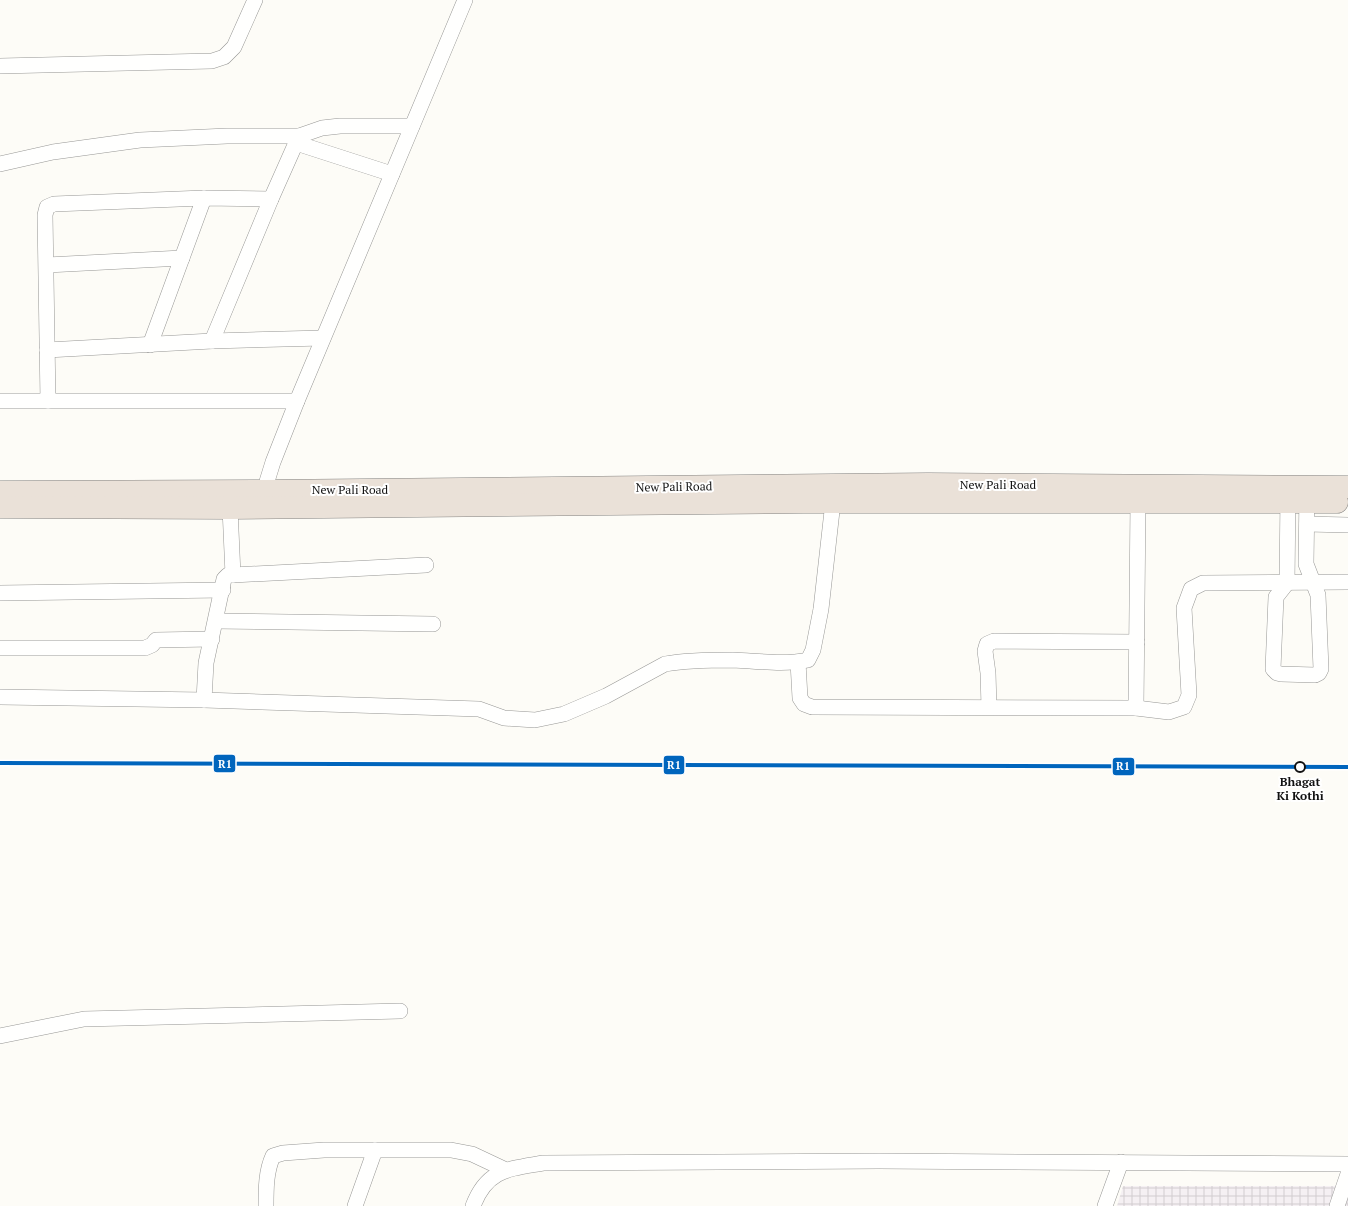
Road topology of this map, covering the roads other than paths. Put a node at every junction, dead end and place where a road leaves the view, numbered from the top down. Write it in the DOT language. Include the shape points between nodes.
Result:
graph roads {
  1 [pos="255,0"];
  2 [pos="465,0"];
  3 [pos="0,66"];
  4 [pos="412,126"];
  5 [pos="298,140"];
  6 [pos="0,164"];
  7 [pos="392,174"];
  8 [pos="204,198"];
  9 [pos="271,199"];
  10 [pos="182,258"];
  11 [pos="47,266"];
  12 [pos="323,338"];
  13 [pos="212,341"];
  14 [pos="150,344"];
  15 [pos="47,350"];
  16 [pos="48,401"];
  17 [pos="297,401"];
  18 [pos="0,402"];
  19 [pos="1348,486"];
  20 [pos="264,491"];
  21 [pos="0,492"];
  22 [pos="1297,494"];
  23 [pos="833,502"];
  24 [pos="1138,502"];
  25 [pos="1348,502"];
  26 [pos="0,507"];
  27 [pos="230,508"];
  28 [pos="1307,524"];
  29 [pos="1348,525"];
  30 [pos="426,565"];
  31 [pos="233,575"];
  32 [pos="1348,582"];
  33 [pos="1287,583"];
  34 [pos="1313,583"];
  35 [pos="222,590"];
  36 [pos="0,593"];
  37 [pos="216,621"];
  38 [pos="433,624"];
  39 [pos="212,639"];
  40 [pos="1137,642"];
  41 [pos="0,648"];
  42 [pos="798,662"];
  43 [pos="0,697"];
  44 [pos="204,700"];
  45 [pos="989,707"];
  46 [pos="1136,708"];
  47 [pos="400,1011"];
  48 [pos="0,1036"];
  49 [pos="375,1150"];
  50 [pos="1120,1162"];
  51 [pos="1348,1164"];
  52 [pos="506,1170"];
  53 [pos="1348,1174"];
  54 [pos="266,1206"];
  55 [pos="356,1206"];
  56 [pos="473,1206"];
  57 [pos="1105,1206"];
  58 [pos="1337,1206"];
  1 -- 3 [label="street" via="234,47 224,57 212,60"];
  2 -- 4 [label="street"];
  4 -- 5 [label="street" via="322,128"];
  4 -- 7 [label="street"];
  5 -- 6 [label="street" via="227,136 140,140 53,152"];
  5 -- 7 [label="street"];
  5 -- 9 [label="street"];
  7 -- 12 [label="street"];
  8 -- 9 [label="street"];
  8 -- 10 [label="street"];
  8 -- 11 [label="street" via="54,204 47,207"];
  9 -- 13 [label="street"];
  10 -- 11 [label="street"];
  10 -- 14 [label="street"];
  11 -- 15 [label="street"];
  12 -- 13 [label="street"];
  12 -- 17 [label="street"];
  13 -- 14 [label="street"];
  14 -- 15 [label="street"];
  15 -- 16 [label="street"];
  16 -- 17 [label="street"];
  16 -- 18 [label="street"];
  17 -- 20 [label="street"];
  19 -- 22 [label="highway, New Pali Road"];
  20 -- 21 [label="highway, New Pali Road"];
  20 -- 22 [label="highway, New Pali Road" via="928,484"];
  22 -- 24 [label="highway, New Pali Road"];
  22 -- 25 [label="highway, New Pali Road"];
  22 -- 28 [label="street"];
  22 -- 33 [label="street"];
  23 -- 24 [label="highway, New Pali Road"];
  23 -- 27 [label="highway, New Pali Road"];
  23 -- 42 [label="street" via="821,609 813,650 808,660"];
  24 -- 40 [label="street"];
  26 -- 27 [label="highway, New Pali Road"];
  27 -- 31 [label="street"];
  28 -- 29 [label="street"];
  28 -- 34 [label="street" via="1306,564"];
  30 -- 31 [label="street"];
  31 -- 35 [label="street" via="228,575 224,579"];
  32 -- 34 [label="street"];
  33 -- 34 [label="street"];
  33 -- 34 [label="street" via="1276,597 1274,669 1281,674 1315,675 1321,669 1318,595"];
  33 -- 46 [label="street" via="1203,583 1190,589 1184,608 1189,695 1184,707 1169,712"];
  35 -- 36 [label="street"];
  35 -- 37 [label="street"];
  37 -- 38 [label="street"];
  37 -- 39 [label="street"];
  39 -- 41 [label="street" via="156,640 152,646 145,648"];
  39 -- 44 [label="street" via="206,663"];
  40 -- 45 [label="street" via="994,641 986,644"];
  40 -- 46 [label="street"];
  42 -- 44 [label="street" via="734,660 665,664 606,696 564,714 535,720 504,718 479,709"];
  42 -- 45 [label="street" via="800,698 804,704 812,707"];
  43 -- 44 [label="street"];
  45 -- 46 [label="street"];
  47 -- 48 [label="street" via="84,1019"];
  49 -- 52 [label="street" via="451,1150 472,1154"];
  49 -- 54 [label="street" via="324,1150 274,1156 267,1180"];
  49 -- 55 [label="street"];
  50 -- 51 [label="street"];
  50 -- 52 [label="street" via="543,1163"];
  50 -- 57 [label="street"];
  52 -- 56 [label="street" via="490,1178"];
  53 -- 58 [label="street"];
}
